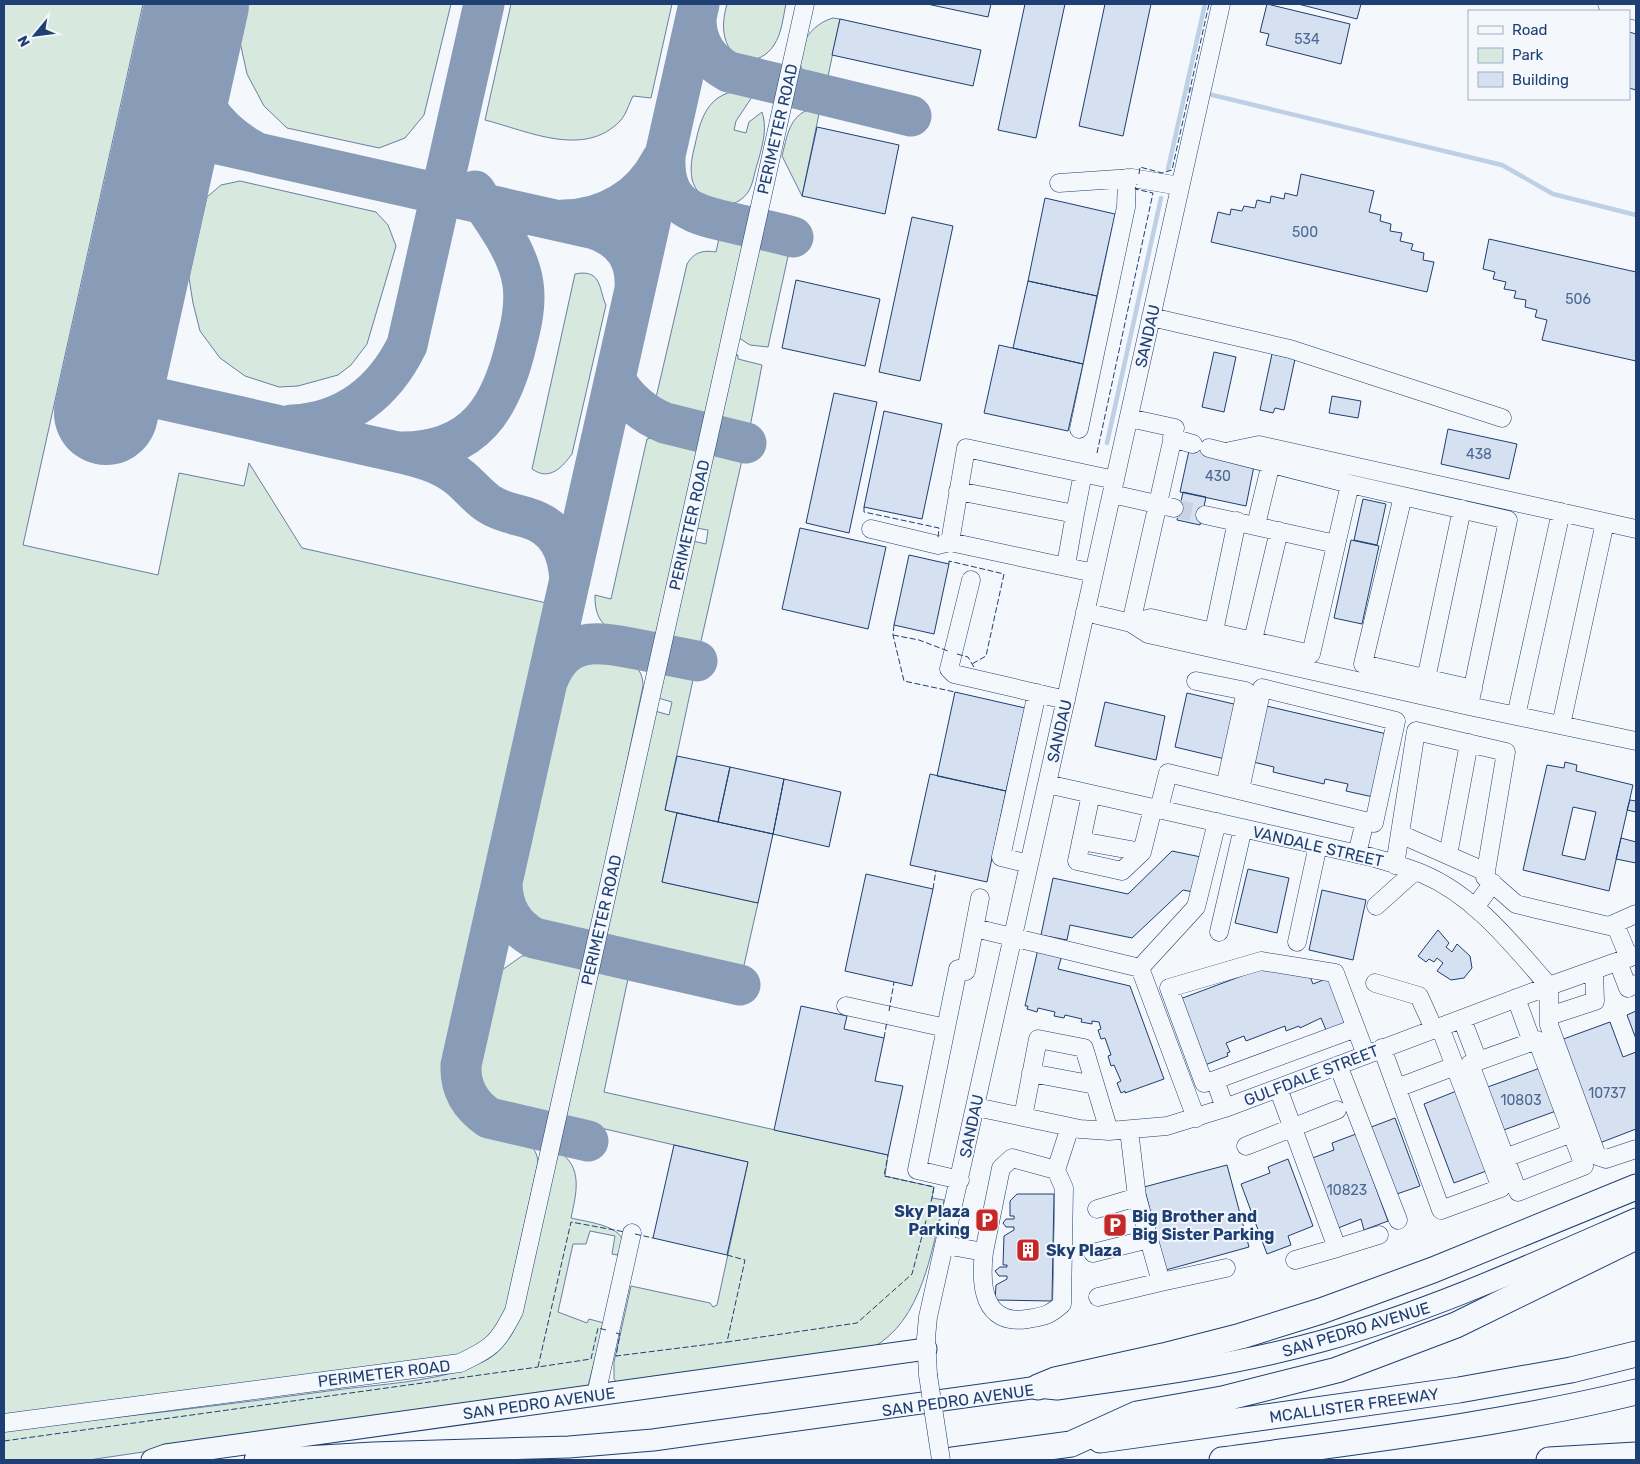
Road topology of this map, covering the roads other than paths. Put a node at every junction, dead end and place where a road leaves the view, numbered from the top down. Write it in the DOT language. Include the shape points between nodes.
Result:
graph roads {
  1 [pos="805,4"];
  2 [pos="1221,4"];
  3 [pos="1607,4"];
  4 [pos="1636,11"];
  5 [pos="1127,178"];
  6 [pos="1059,183"];
  7 [pos="1180,186"];
  8 [pos="1152,317"];
  9 [pos="1129,418"];
  10 [pos="1502,418"];
  11 [pos="1079,429"];
  12 [pos="1172,438"];
  13 [pos="1227,452"];
  14 [pos="1271,463"];
  15 [pos="1083,473"];
  16 [pos="1350,484"];
  17 [pos="1114,487"];
  18 [pos="958,491"];
  19 [pos="1403,496"];
  20 [pos="1513,501"];
  21 [pos="1166,506"];
  22 [pos="1462,509"];
  23 [pos="1561,512"];
  24 [pos="1075,514"];
  25 [pos="1205,515"];
  26 [pos="1508,520"];
  27 [pos="1237,521"];
  28 [pos="1605,522"];
  29 [pos="1256,526"];
  30 [pos="871,529"];
  31 [pos="1636,529"];
  32 [pos="1279,531"];
  33 [pos="950,542"];
  34 [pos="1336,544"];
  35 [pos="1066,565"];
  36 [pos="1094,573"];
  37 [pos="971,580"];
  38 [pos="1085,612"];
  39 [pos="1132,623"];
  40 [pos="1214,631"];
  41 [pos="1253,640"];
  42 [pos="1426,678"];
  43 [pos="1196,680"];
  44 [pos="1473,689"];
  45 [pos="1037,693"];
  46 [pos="1066,700"];
  47 [pos="1469,706"];
  48 [pos="1516,716"];
  49 [pos="1561,725"];
  50 [pos="1636,741"];
  51 [pos="1469,743"];
  52 [pos="1047,784"];
  53 [pos="1232,788"];
  54 [pos="1091,794"];
  55 [pos="1156,808"];
  56 [pos="1365,821"];
  57 [pos="1217,822"];
  58 [pos="1243,828"];
  59 [pos="1400,834"];
  60 [pos="1318,845"];
  61 [pos="1357,854"];
  62 [pos="1448,855"];
  63 [pos="1029,864"];
  64 [pos="1395,865"];
  65 [pos="1415,871"];
  66 [pos="1489,878"];
  67 [pos="980,898"];
  68 [pos="1376,906"];
  69 [pos="1475,907"];
  70 [pos="1636,914"];
  71 [pos="1615,924"];
  72 [pos="974,928"];
  73 [pos="1220,932"];
  74 [pos="1013,937"];
  75 [pos="1297,942"];
  76 [pos="1628,959"];
  77 [pos="1140,968"];
  78 [pos="1594,971"];
  79 [pos="1375,983"];
  80 [pos="1636,984"];
  81 [pos="1549,986"];
  82 [pos="1516,998"];
  83 [pos="846,1006"];
  84 [pos="1549,1016"];
  85 [pos="1462,1018"];
  86 [pos="946,1028"];
  87 [pos="1356,1028"];
  88 [pos="1437,1028"];
  89 [pos="1532,1042"];
  90 [pos="1374,1052"];
  91 [pos="1478,1061"];
  92 [pos="1338,1065"];
  93 [pos="1455,1066"];
  94 [pos="1031,1073"];
  95 [pos="1215,1080"];
  96 [pos="1095,1084"];
  97 [pos="1278,1088"];
  98 [pos="1396,1088"];
  99 [pos="976,1107"];
  100 [pos="1225,1108"];
  101 [pos="1337,1110"];
  102 [pos="1023,1117"];
  103 [pos="1196,1118"];
  104 [pos="1070,1127"];
  105 [pos="1293,1128"];
  106 [pos="1129,1130"];
  107 [pos="1109,1131"];
  108 [pos="1572,1133"];
  109 [pos="1246,1146"];
  110 [pos="1636,1149"];
  111 [pos="1505,1158"];
  112 [pos="1056,1170"];
  113 [pos="960,1180"];
  114 [pos="1636,1187"];
  115 [pos="1137,1197"];
  116 [pos="1097,1209"];
  117 [pos="1636,1219"];
  118 [pos="1398,1220"];
  119 [pos="632,1234"];
  120 [pos="1379,1234"];
  121 [pos="1636,1237"];
  122 [pos="1149,1239"];
  123 [pos="945,1245"];
  124 [pos="1337,1248"];
  125 [pos="984,1252"];
  126 [pos="1093,1254"];
  127 [pos="1295,1260"];
  128 [pos="1226,1268"];
  129 [pos="1161,1282"];
  130 [pos="1098,1297"];
  131 [pos="926,1350"];
  132 [pos="1636,1354"];
  133 [pos="1038,1387"];
  134 [pos="1636,1392"];
  135 [pos="596,1395"];
  136 [pos="4,1423"];
  137 [pos="1071,1444"];
  138 [pos="1636,1455"];
  139 [pos="152,1460"];
  140 [pos="255,1460"];
  141 [pos="941,1460"];
  142 [pos="953,1460"];
  143 [pos="1222,1460"];
  144 [pos="1549,1460"];
  1 -- 136 [label="street, PERIMETER ROAD" via="514,1311 502,1335 487,1351 460,1363"];
  2 -- 7 [label="street, SANDAU"];
  3 -- 4 [label="street"];
  5 -- 6 [label="street"];
  5 -- 7 [label="street"];
  5 -- 11 [label="street" via="1126,207"];
  7 -- 8 [label="street, SANDAU"];
  8 -- 9 [label="street, SANDAU"];
  8 -- 10 [label="street" via="1290,349"];
  9 -- 12 [label="street" via="1174,428"];
  9 -- 17 [label="street, SANDAU"];
  12 -- 13 [label="street"];
  12 -- 21 [label="street"];
  13 -- 14 [label="street"];
  13 -- 20 [label="street" via="1259,445"];
  14 -- 16 [label="street"];
  14 -- 29 [label="street"];
  15 -- 17 [label="street"];
  15 -- 18 [label="street" via="966,448"];
  15 -- 24 [label="street"];
  16 -- 19 [label="street"];
  16 -- 34 [label="street"];
  17 -- 21 [label="street"];
  17 -- 36 [label="street, SANDAU"];
  18 -- 24 [label="street"];
  18 -- 33 [label="street"];
  19 -- 22 [label="street"];
  19 -- 42 [label="street" via="1363,664"];
  20 -- 23 [label="street"];
  20 -- 26 [label="street"];
  21 -- 39 [label="street"];
  22 -- 26 [label="street"];
  22 -- 42 [label="street"];
  23 -- 28 [label="street"];
  23 -- 48 [label="street"];
  24 -- 35 [label="street"];
  25 -- 27 [label="street"];
  26 -- 44 [label="street"];
  27 -- 29 [label="street"];
  27 -- 40 [label="street"];
  28 -- 31 [label="street"];
  28 -- 49 [label="street"];
  29 -- 32 [label="street"];
  30 -- 33 [label="street" via="938,545"];
  32 -- 34 [label="street"];
  32 -- 41 [label="street"];
  33 -- 35 [label="street"];
  34 -- 41 [label="street" via="1311,654"];
  35 -- 36 [label="street"];
  36 -- 38 [label="street, SANDAU"];
  37 -- 45 [label="street" via="949,669 954,674"];
  38 -- 39 [label="street"];
  38 -- 46 [label="street, SANDAU"];
  39 -- 40 [label="street" via="1151,618"];
  39 -- 47 [label="street" via="1148,634"];
  40 -- 41 [label="street"];
  42 -- 44 [label="street"];
  43 -- 53 [label="street" via="1246,691"];
  44 -- 47 [label="street"];
  45 -- 46 [label="street"];
  45 -- 63 [label="street" via="1001,858"];
  46 -- 52 [label="street, SANDAU"];
  47 -- 48 [label="street"];
  48 -- 49 [label="street"];
  49 -- 50 [label="street"];
  51 -- 59 [label="street" via="1416,730"];
  51 -- 62 [label="street"];
  51 -- 66 [label="street" via="1506,752"];
  52 -- 54 [label="street, VANDALE STREET"];
  52 -- 63 [label="street, SANDAU"];
  53 -- 55 [label="street" via="1168,773"];
  53 -- 56 [label="street"];
  53 -- 56 [label="street" via="1262,688 1272,690 1396,721 1374,823"];
  54 -- 55 [label="street, VANDALE STREET"];
  54 -- 55 [label="street" via="1077,861 1122,871 1142,852"];
  55 -- 57 [label="street, VANDALE STREET"];
  56 -- 61 [label="street"];
  57 -- 58 [label="street, VANDALE STREET"];
  57 -- 77 [label="street" via="1196,907"];
  58 -- 60 [label="street, VANDALE STREET"];
  58 -- 73 [label="street"];
  59 -- 62 [label="street"];
  59 -- 64 [label="street"];
  60 -- 61 [label="street, VANDALE STREET"];
  60 -- 75 [label="street"];
  61 -- 64 [label="street, VANDALE STREET"];
  62 -- 66 [label="street"];
  63 -- 74 [label="street, SANDAU"];
  64 -- 65 [label="street, VANDALE STREET"];
  65 -- 68 [label="street"];
  65 -- 69 [label="street, VANDALE STREET" via="1446,886"];
  66 -- 69 [label="street"];
  66 -- 71 [label="street" via="1516,904 1609,926"];
  67 -- 72 [label="street"];
  69 -- 81 [label="street, VANDALE STREET"];
  70 -- 71 [label="street"];
  71 -- 76 [label="street"];
  72 -- 74 [label="street"];
  72 -- 86 [label="street" via="966,971 958,969"];
  74 -- 77 [label="street"];
  74 -- 99 [label="street, SANDAU"];
  76 -- 78 [label="street, GULFDALE STREET"];
  76 -- 80 [label="street" via="1628,988"];
  77 -- 103 [label="street"];
  78 -- 81 [label="street, GULFDALE STREET"];
  78 -- 84 [label="street" via="1595,1001"];
  79 -- 88 [label="street" via="1419,996"];
  81 -- 82 [label="street, GULFDALE STREET"];
  81 -- 84 [label="street"];
  82 -- 85 [label="street, GULFDALE STREET"];
  82 -- 89 [label="street"];
  83 -- 86 [label="street"];
  84 -- 110 [label="street" via="1549,1025 1597,1156 1606,1159"];
  85 -- 88 [label="street, GULFDALE STREET"];
  85 -- 91 [label="street"];
  86 -- 113 [label="street" via="917,1170"];
  87 -- 90 [label="street"];
  87 -- 95 [label="street"];
  87 -- 95 [label="street" via="1335,973 1261,961 1169,988 1204,1083"];
  88 -- 90 [label="street, GULFDALE STREET"];
  88 -- 93 [label="street"];
  89 -- 91 [label="street"];
  89 -- 108 [label="street" via="1537,1040"];
  90 -- 92 [label="street, GULFDALE STREET"];
  90 -- 98 [label="street"];
  91 -- 111 [label="street" via="1470,1064"];
  92 -- 97 [label="street, GULFDALE STREET"];
  92 -- 118 [label="street"];
  93 -- 98 [label="street"];
  93 -- 98 [label="street" via="1501,1188 1441,1210"];
  94 -- 96 [label="street"];
  94 -- 96 [label="street" via="1038,1039 1084,1048"];
  94 -- 102 [label="street"];
  95 -- 100 [label="street"];
  96 -- 107 [label="street"];
  97 -- 100 [label="street, GULFDALE STREET"];
  97 -- 105 [label="street"];
  99 -- 102 [label="street, GULFDALE STREET"];
  99 -- 113 [label="street, SANDAU"];
  100 -- 103 [label="street, GULFDALE STREET"];
  101 -- 105 [label="street"];
  102 -- 104 [label="street, GULFDALE STREET"];
  103 -- 106 [label="street, GULFDALE STREET" via="1168,1126"];
  104 -- 107 [label="street, GULFDALE STREET"];
  104 -- 112 [label="street"];
  105 -- 109 [label="street"];
  105 -- 124 [label="street"];
  106 -- 107 [label="street, GULFDALE STREET"];
  106 -- 115 [label="street"];
  108 -- 111 [label="street"];
  108 -- 111 [label="street" via="1584,1166 1518,1192"];
  112 -- 125 [label="street" via="1012,1158 1001,1168"];
  112 -- 125 [label="street" via="1064,1188 1062,1304 1050,1315 1013,1321 994,1313 984,1294"];
  113 -- 123 [label="street, SANDAU"];
  114 -- 133 [label="highway" via="1433,1270 1320,1311 1212,1344 1055,1380"];
  115 -- 116 [label="street"];
  115 -- 122 [label="street"];
  117 -- 133 [label="main road, SAN PEDRO AVENUE" via="1452,1298 1322,1341 1251,1359 1184,1371 1057,1389"];
  119 -- 135 [label="street"];
  120 -- 124 [label="street"];
  121 -- 137 [label="highway" via="1510,1300 1390,1352 1296,1381 1201,1404 1137,1414"];
  122 -- 126 [label="street"];
  122 -- 129 [label="street"];
  123 -- 125 [label="street"];
  123 -- 131 [label="street, SANDAU" via="928,1317"];
  124 -- 127 [label="street"];
  128 -- 129 [label="street"];
  129 -- 130 [label="street"];
  131 -- 135 [label="main road, SAN PEDRO AVENUE"];
  131 -- 141 [label="street, SANDAU, bridge"];
  132 -- 137 [label="highway, MCALLISTER FREEWAY" via="1571,1370 1459,1390"];
  133 -- 140 [label="main road, SAN PEDRO AVENUE" via="634,1442"];
  134 -- 143 [label="highway" via="1476,1424"];
  135 -- 139 [label="main road, SAN PEDRO AVENUE" via="166,1455"];
  137 -- 142 [label="highway, MCALLISTER FREEWAY"];
  138 -- 144 [label="highway"];
}
